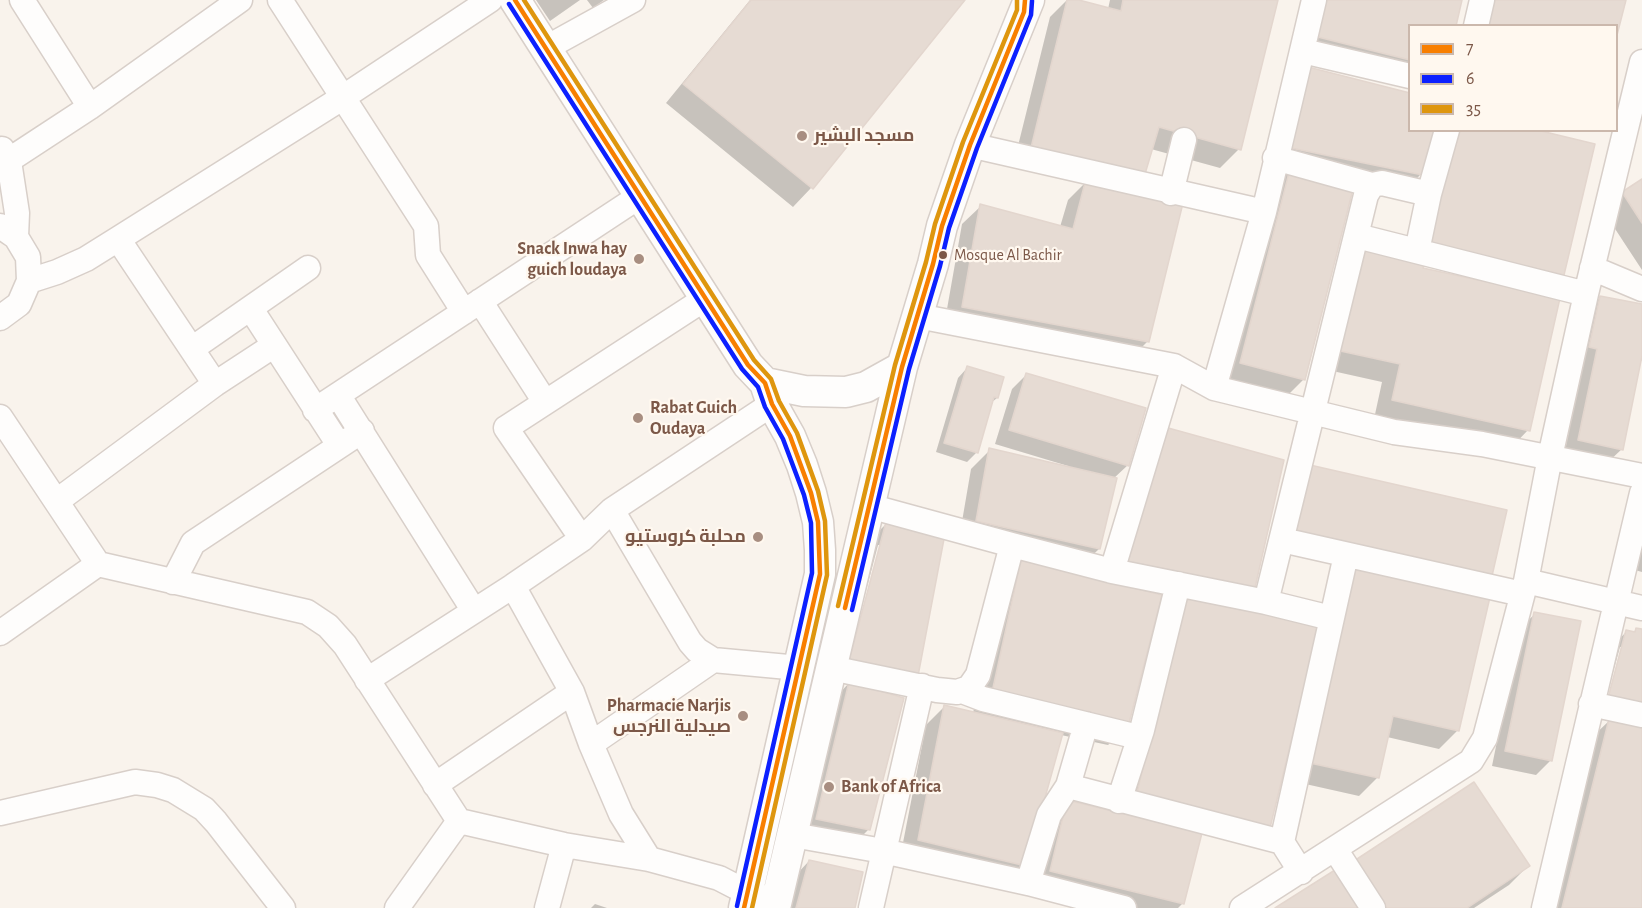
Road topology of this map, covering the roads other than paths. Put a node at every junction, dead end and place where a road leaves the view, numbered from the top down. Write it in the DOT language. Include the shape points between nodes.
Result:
graph roads {
  1 [pos="22,0"];
  2 [pos="240,0"];
  3 [pos="280,0"];
  4 [pos="490,0"];
  5 [pos="515,0"];
  6 [pos="633,0"];
  7 [pos="1314,0"];
  8 [pos="1482,0"];
  9 [pos="1026,4"];
  10 [pos="1476,24"];
  11 [pos="546,48"];
  12 [pos="1303,51"];
  13 [pos="1642,62"];
  14 [pos="1408,76"];
  15 [pos="342,98"];
  16 [pos="90,107"];
  17 [pos="1628,128"];
  18 [pos="1446,132"];
  19 [pos="1184,140"];
  20 [pos="970,145"];
  21 [pos="3,158"];
  22 [pos="1275,158"];
  23 [pos="1372,185"];
  24 [pos="1172,193"];
  25 [pos="1429,194"];
  26 [pos="640,196"];
  27 [pos="1264,212"];
  28 [pos="8,232"];
  29 [pos="1357,236"];
  30 [pos="118,239"];
  31 [pos="1417,251"];
  32 [pos="308,268"];
  33 [pos="1592,268"];
  34 [pos="29,281"];
  35 [pos="1642,289"];
  36 [pos="1586,294"];
  37 [pos="706,298"];
  38 [pos="472,307"];
  39 [pos="251,309"];
  40 [pos="918,316"];
  41 [pos="0,318"];
  42 [pos="273,346"];
  43 [pos="193,348"];
  44 [pos="1174,366"];
  45 [pos="902,367"];
  46 [pos="215,384"];
  47 [pos="1214,388"];
  48 [pos="768,393"];
  49 [pos="338,395"];
  50 [pos="545,402"];
  51 [pos="315,410"];
  52 [pos="1312,412"];
  53 [pos="0,417"];
  54 [pos="362,430"];
  55 [pos="339,445"];
  56 [pos="1550,457"];
  57 [pos="1642,476"];
  58 [pos="1642,493"];
  59 [pos="57,501"];
  60 [pos="869,506"];
  61 [pos="612,510"];
  62 [pos="582,539"];
  63 [pos="1282,540"];
  64 [pos="1012,545"];
  65 [pos="1346,555"];
  66 [pos="99,564"];
  67 [pos="1112,570"];
  68 [pos="173,582"];
  69 [pos="1178,584"];
  70 [pos="513,586"];
  71 [pos="1524,587"];
  72 [pos="1266,602"];
  73 [pos="1617,603"];
  74 [pos="1642,608"];
  75 [pos="474,611"];
  76 [pos="1331,618"];
  77 [pos="0,633"];
  78 [pos="713,660"];
  79 [pos="800,668"];
  80 [pos="831,668"];
  81 [pos="367,680"];
  82 [pos="922,686"];
  83 [pos="962,691"];
  84 [pos="572,692"];
  85 [pos="1591,704"];
  86 [pos="1642,715"];
  87 [pos="1086,724"];
  88 [pos="1138,737"];
  89 [pos="591,744"];
  90 [pos="435,785"];
  91 [pos="1068,786"];
  92 [pos="1119,801"];
  93 [pos="0,813"];
  94 [pos="459,821"];
  95 [pos="792,835"];
  96 [pos="1282,842"];
  97 [pos="564,845"];
  98 [pos="1335,849"];
  99 [pos="883,851"];
  100 [pos="649,859"];
  101 [pos="1301,872"];
  102 [pos="1034,893"];
  103 [pos="746,901"];
  104 [pos="776,905"];
  105 [pos="1543,907"];
  106 [pos="283,908"];
  107 [pos="397,908"];
  108 [pos="547,908"];
  109 [pos="871,908"];
  110 [pos="1124,908"];
  111 [pos="1242,908"];
  112 [pos="1373,908"];
  1 -- 16 [label="street"];
  2 -- 16 [label="street"];
  3 -- 15 [label="street"];
  4 -- 15 [label="street"];
  5 -- 11 [label="street"];
  6 -- 11 [label="street"];
  7 -- 12 [label="street"];
  8 -- 10 [label="street"];
  9 -- 20 [label="street"];
  11 -- 26 [label="street"];
  12 -- 14 [label="street"];
  12 -- 22 [label="street"];
  13 -- 17 [label="street"];
  15 -- 30 [label="street"];
  15 -- 38 [label="street" via="426,226 428,255"];
  16 -- 21 [label="street"];
  17 -- 33 [label="street"];
  18 -- 25 [label="street"];
  19 -- 24 [label="street"];
  20 -- 24 [label="street"];
  20 -- 40 [label="street" via="942,226"];
  21 -- 28 [label="street" via="16,213"];
  22 -- 23 [label="street"];
  22 -- 27 [label="street"];
  23 -- 25 [label="street" via="1382,183"];
  23 -- 29 [label="street"];
  24 -- 27 [label="street"];
  25 -- 31 [label="street"];
  26 -- 37 [label="street"];
  26 -- 38 [label="street"];
  27 -- 47 [label="street"];
  28 -- 34 [label="street" via="28,258"];
  29 -- 31 [label="street"];
  29 -- 52 [label="street"];
  30 -- 34 [label="street" via="67,268"];
  30 -- 43 [label="street"];
  31 -- 36 [label="street"];
  32 -- 39 [label="street"];
  33 -- 35 [label="street"];
  33 -- 36 [label="street"];
  34 -- 41 [label="street" via="19,304"];
  36 -- 56 [label="street"];
  37 -- 48 [label="street"];
  37 -- 50 [label="street"];
  38 -- 49 [label="street"];
  38 -- 50 [label="street"];
  39 -- 42 [label="street"];
  39 -- 43 [label="street"];
  40 -- 44 [label="street"];
  40 -- 45 [label="street"];
  42 -- 46 [label="street"];
  42 -- 51 [label="street"];
  43 -- 46 [label="street"];
  44 -- 47 [label="street"];
  44 -- 67 [label="street"];
  45 -- 48 [label="street" via="866,387 846,392"];
  45 -- 60 [label="street"];
  46 -- 59 [label="street"];
  47 -- 52 [label="street"];
  48 -- 61 [label="street"];
  48 -- 79 [label="street" via="802,465 818,522 819,574"];
  49 -- 51 [label="street"];
  49 -- 54 [label="street"];
  50 -- 62 [label="street" via="506,428"];
  51 -- 55 [label="street"];
  52 -- 56 [label="street" via="1394,432"];
  52 -- 63 [label="street"];
  53 -- 59 [label="street"];
  54 -- 55 [label="street"];
  54 -- 75 [label="street"];
  55 -- 68 [label="street" via="193,543"];
  56 -- 57 [label="street"];
  56 -- 71 [label="street"];
  58 -- 73 [label="street"];
  59 -- 66 [label="street"];
  60 -- 64 [label="street"];
  60 -- 80 [label="street"];
  61 -- 62 [label="street"];
  61 -- 78 [label="street" via="690,642"];
  62 -- 70 [label="street"];
  63 -- 65 [label="street"];
  63 -- 72 [label="street"];
  64 -- 67 [label="street"];
  64 -- 83 [label="street" via="978,675"];
  65 -- 71 [label="street"];
  65 -- 76 [label="street"];
  66 -- 68 [label="street"];
  66 -- 77 [label="street"];
  67 -- 69 [label="street"];
  68 -- 81 [label="street" via="307,612 328,626 345,645"];
  69 -- 72 [label="street"];
  69 -- 88 [label="street"];
  70 -- 75 [label="street"];
  70 -- 84 [label="street"];
  71 -- 73 [label="street"];
  71 -- 98 [label="street" via="1478,752 1471,761"];
  72 -- 76 [label="street"];
  73 -- 74 [label="street"];
  73 -- 85 [label="street"];
  75 -- 81 [label="street"];
  76 -- 96 [label="street"];
  78 -- 79 [label="street"];
  78 -- 89 [label="street"];
  79 -- 103 [label="street"];
  80 -- 82 [label="street"];
  80 -- 95 [label="street"];
  81 -- 90 [label="street"];
  82 -- 83 [label="street"];
  82 -- 99 [label="street"];
  83 -- 87 [label="street"];
  84 -- 89 [label="street"];
  84 -- 90 [label="street"];
  85 -- 86 [label="street"];
  85 -- 105 [label="street"];
  87 -- 88 [label="street"];
  87 -- 91 [label="street"];
  88 -- 92 [label="street"];
  89 -- 100 [label="street" via="621,814"];
  90 -- 94 [label="street"];
  91 -- 92 [label="street"];
  91 -- 102 [label="street" via="1049,815"];
  92 -- 96 [label="street"];
  93 -- 106 [label="street" via="135,782 157,785 204,809"];
  94 -- 97 [label="street"];
  94 -- 107 [label="street"];
  95 -- 99 [label="street"];
  95 -- 104 [label="street"];
  96 -- 101 [label="street"];
  97 -- 100 [label="street"];
  97 -- 108 [label="street"];
  98 -- 101 [label="street"];
  98 -- 112 [label="street"];
  99 -- 102 [label="street"];
  99 -- 109 [label="street"];
  100 -- 103 [label="street" via="719,878"];
  101 -- 111 [label="street"];
  102 -- 110 [label="street"];
  103 -- 104 [label="street"];
}
